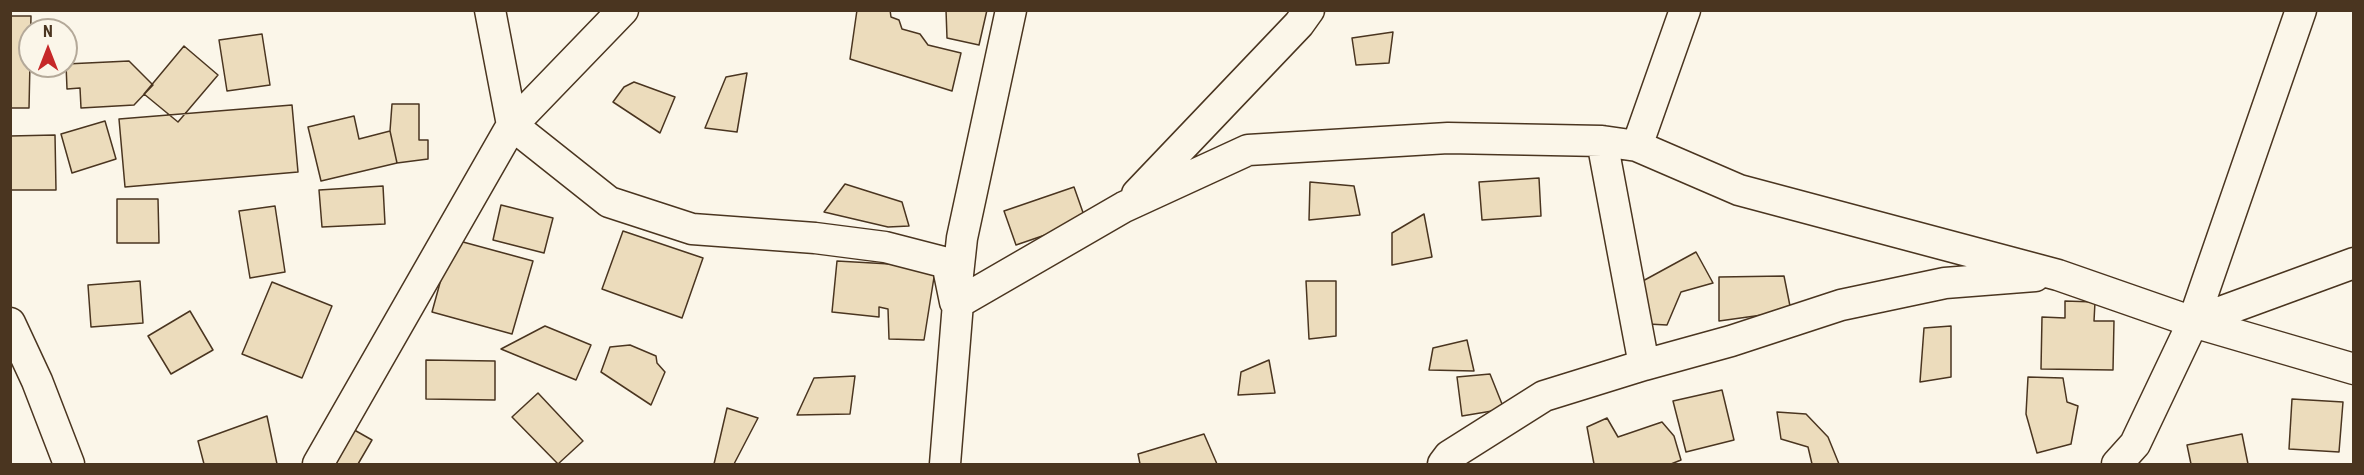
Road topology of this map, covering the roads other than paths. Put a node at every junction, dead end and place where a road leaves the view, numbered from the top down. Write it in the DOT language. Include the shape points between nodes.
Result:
graph roads {
  1 [pos="490,10"];
  2 [pos="622,10"];
  3 [pos="1011,10"];
  4 [pos="1309,10"];
  5 [pos="1685,10"];
  6 [pos="2301,10"];
  7 [pos="512,125"];
  8 [pos="1602,141"];
  9 [pos="1637,146"];
  10 [pos="1124,207"];
  11 [pos="2354,263"];
  12 [pos="2058,275"];
  13 [pos="956,303"];
  14 [pos="2193,322"];
  15 [pos="10,323"];
  16 [pos="1644,365"];
  17 [pos="2354,369"];
  18 [pos="69,465"];
  19 [pos="318,465"];
  20 [pos="945,465"];
  21 [pos="1443,465"];
  22 [pos="2117,465"];
  1 -- 7 [label="street"];
  2 -- 7 [label="street"];
  3 -- 13 [label="street" via="962,238"];
  4 -- 10 [label="street"];
  5 -- 9 [label="street"];
  6 -- 14 [label="street"];
  7 -- 13 [label="street" via="609,202 692,229 885,247 947,263"];
  7 -- 19 [label="street"];
  8 -- 9 [label="street"];
  8 -- 10 [label="street" via="1448,138 1248,150"];
  8 -- 16 [label="street"];
  9 -- 12 [label="street" via="1739,190"];
  10 -- 13 [label="street"];
  11 -- 14 [label="street"];
  12 -- 14 [label="street"];
  12 -- 16 [label="street" via="1945,283 1853,303"];
  13 -- 20 [label="street"];
  14 -- 17 [label="street"];
  14 -- 22 [label="street" via="2135,444"];
  15 -- 18 [label="street"];
  16 -- 21 [label="street" via="1544,396 1449,456"];
}
